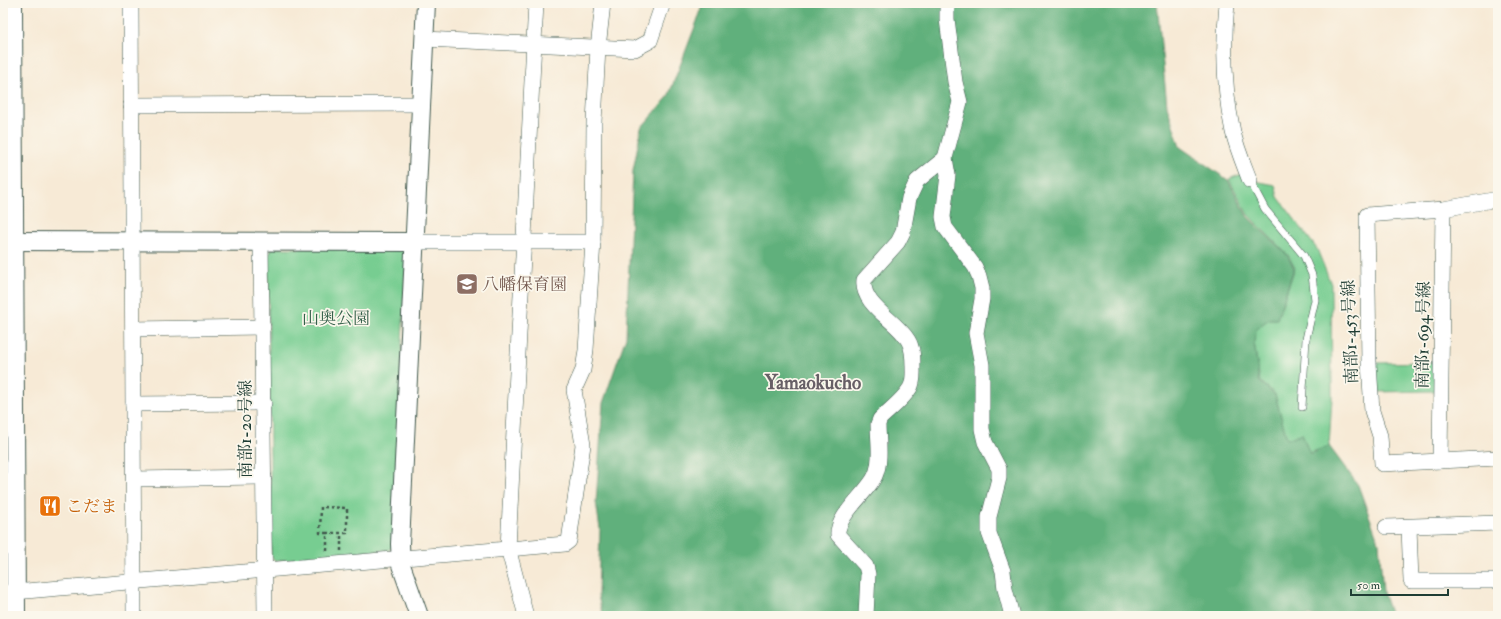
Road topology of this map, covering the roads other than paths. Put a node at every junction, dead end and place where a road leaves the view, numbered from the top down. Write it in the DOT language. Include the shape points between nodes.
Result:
graph roads {
  1 [pos="13,3"];
  2 [pos="131,3"];
  3 [pos="426,3"];
  4 [pos="536,3"];
  5 [pos="603,3"];
  6 [pos="663,3"];
  7 [pos="947,3"];
  8 [pos="1227,3"];
  9 [pos="424,39"];
  10 [pos="534,44"];
  11 [pos="598,48"];
  12 [pos="421,104"];
  13 [pos="131,105"];
  14 [pos="945,158"];
  15 [pos="1250,182"];
  16 [pos="1498,199"];
  17 [pos="1443,209"];
  18 [pos="9,241"];
  19 [pos="133,242"];
  20 [pos="261,242"];
  21 [pos="413,242"];
  22 [pos="523,242"];
  23 [pos="593,242"];
  24 [pos="262,327"];
  25 [pos="133,329"];
  26 [pos="264,403"];
  27 [pos="133,404"];
  28 [pos="1302,407"];
  29 [pos="1498,458"];
  30 [pos="1440,461"];
  31 [pos="264,478"];
  32 [pos="134,479"];
  33 [pos="1498,523"];
  34 [pos="1386,527"];
  35 [pos="1409,527"];
  36 [pos="508,548"];
  37 [pos="400,558"];
  38 [pos="264,569"];
  39 [pos="134,581"];
  40 [pos="1498,581"];
  41 [pos="9,592"];
  42 [pos="16,616"];
  43 [pos="134,616"];
  44 [pos="265,616"];
  45 [pos="419,616"];
  46 [pos="526,616"];
  47 [pos="866,616"];
  48 [pos="1012,616"];
  1 -- 18 [label="street"];
  2 -- 13 [label="street"];
  3 -- 9 [label="street"];
  4 -- 10 [label="street"];
  5 -- 11 [label="street"];
  6 -- 11 [label="street" via="650,41 635,49"];
  7 -- 14 [label="street" via="955,82 960,102"];
  8 -- 15 [label="street" via="1227,95 1234,134"];
  9 -- 10 [label="street"];
  9 -- 12 [label="street"];
  10 -- 11 [label="street"];
  10 -- 22 [label="street"];
  11 -- 23 [label="street" via="594,122"];
  12 -- 13 [label="street"];
  12 -- 21 [label="street"];
  13 -- 19 [label="street"];
  14 -- 47 [label="street" via="917,181 909,198 903,232 898,242 864,280 865,292 909,342 913,355 913,380 910,387 878,424 878,464 875,477 850,509 838,531 838,535 866,566"];
  14 -- 48 [label="street" via="948,176 943,217 945,227 974,267 982,288 976,334 982,365 982,429 985,442 999,469 989,517 989,533 1003,571"];
  15 -- 28 [label="lane" via="1265,209 1304,256 1312,275 1315,300 1306,338"];
  16 -- 17 [label="street, 南部1-453号線"];
  17 -- 30 [label="street, 南部1-694号線"];
  17 -- 30 [label="street, 南部1-453号線" via="1367,215 1369,363 1372,411 1380,436 1382,464"];
  18 -- 19 [label="street"];
  18 -- 41 [label="street"];
  19 -- 20 [label="street"];
  19 -- 25 [label="street"];
  20 -- 21 [label="street"];
  20 -- 24 [label="street, 南部1-20号線"];
  21 -- 22 [label="street"];
  21 -- 37 [label="street"];
  22 -- 23 [label="street"];
  22 -- 36 [label="street"];
  23 -- 36 [label="street" via="586,356 574,390 583,446 569,541 564,544"];
  24 -- 25 [label="street"];
  24 -- 26 [label="street, 南部1-20号線"];
  25 -- 27 [label="street"];
  26 -- 27 [label="street"];
  26 -- 31 [label="street, 南部1-20号線"];
  27 -- 32 [label="street"];
  29 -- 30 [label="street, 南部1-453号線"];
  31 -- 32 [label="street"];
  31 -- 38 [label="street, 南部1-20号線"];
  32 -- 39 [label="street"];
  33 -- 35 [label="street"];
  34 -- 35 [label="street"];
  35 -- 40 [label="street" via="1411,581"];
  36 -- 37 [label="street"];
  36 -- 46 [label="street"];
  37 -- 38 [label="street"];
  37 -- 45 [label="street"];
  38 -- 39 [label="street"];
  38 -- 44 [label="street, 南部1-20号線"];
  39 -- 41 [label="street"];
  39 -- 43 [label="street"];
  41 -- 42 [label="street"];
}
